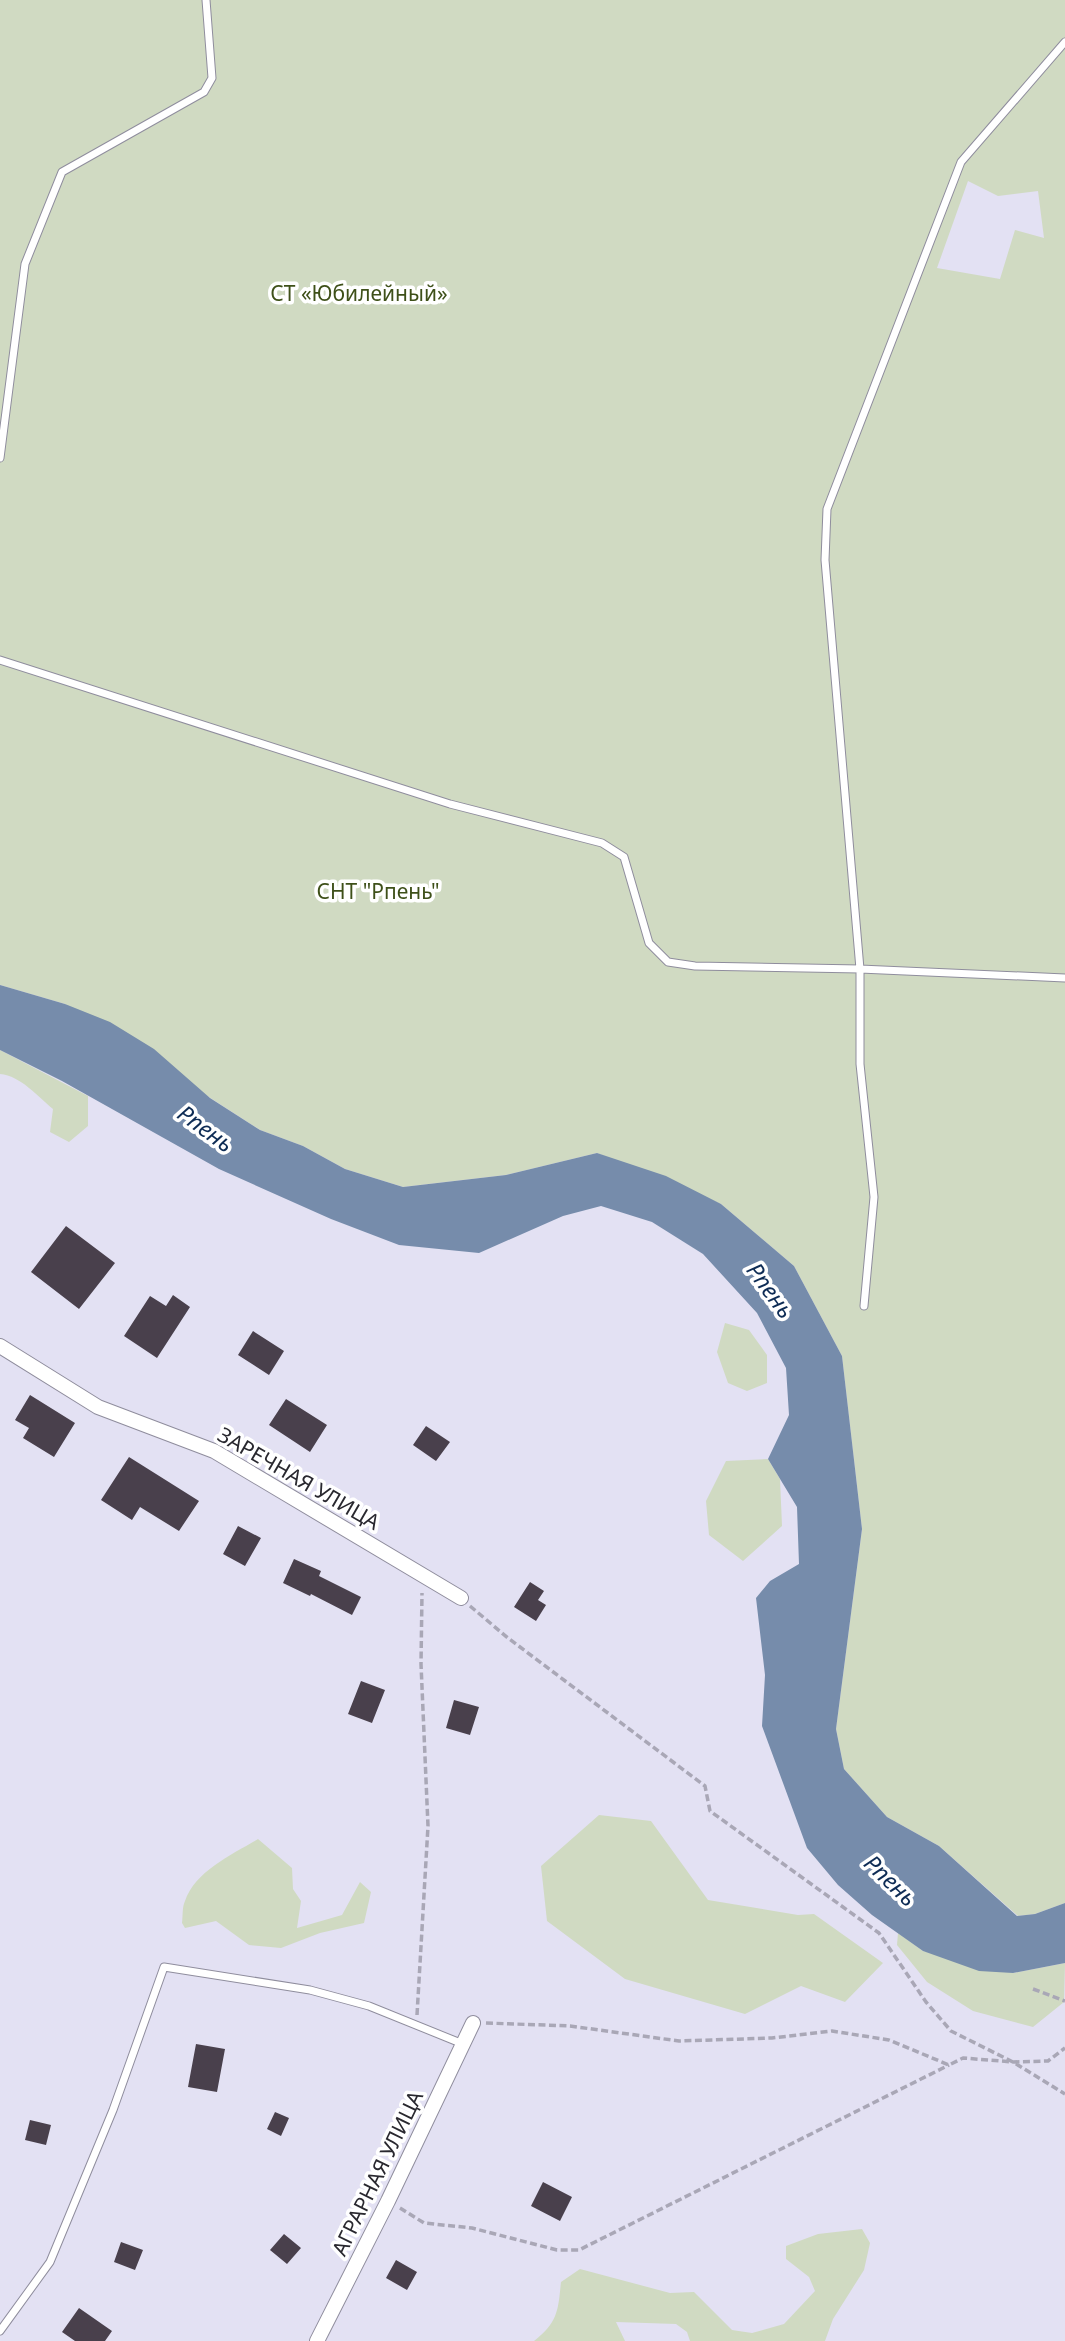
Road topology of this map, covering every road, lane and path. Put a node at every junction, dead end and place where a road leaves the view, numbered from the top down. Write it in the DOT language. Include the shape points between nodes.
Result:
graph roads {
  1 [pos="206,0"];
  2 [pos="1065,42"];
  3 [pos="0,458"];
  4 [pos="0,660"];
  5 [pos="860,969"];
  6 [pos="1065,978"];
  7 [pos="864,1306"];
  8 [pos="0,1346"];
  9 [pos="422,1574"];
  10 [pos="461,1598"];
  11 [pos="1032,1989"];
  12 [pos="1065,2001"];
  13 [pos="473,2023"];
  14 [pos="414,2024"];
  15 [pos="463,2044"];
  16 [pos="1065,2048"];
  17 [pos="1013,2062"];
  18 [pos="949,2065"];
  19 [pos="1065,2094"];
  20 [pos="388,2201"];
  21 [pos="0,2331"];
  22 [pos="317,2341"];
  1 -- 3 [label="lane" via="212,78 204,92 62,172 24,264"];
  2 -- 5 [label="lane" via="961,162 827,509 825,559"];
  4 -- 5 [label="lane" via="450,804 602,844 624,857 649,943 668,962"];
  5 -- 6 [label="lane"];
  5 -- 7 [label="lane" via="860,1064 874,1197"];
  8 -- 9 [label="street, ЗАРЕЧНАЯ УЛИЦА" via="98,1407 214,1451"];
  9 -- 10 [label="street, ЗАРЕЧНАЯ УЛИЦА"];
  9 -- 14 [label="path" via="428,1826"];
  10 -- 17 [label="path" via="705,1786 710,1811 879,1933 951,2031"];
  11 -- 12 [label="path"];
  13 -- 15 [label="street, АГРАРНАЯ УЛИЦА"];
  13 -- 18 [label="path" via="570,2026 679,2040 832,2031 889,2040"];
  14 -- 15 [label="lane"];
  14 -- 21 [label="lane" via="310,1990 164,1967 113,2110 50,2262"];
  15 -- 20 [label="street, АГРАРНАЯ УЛИЦА"];
  16 -- 17 [label="path" via="1048,2061"];
  17 -- 18 [label="path" via="963,2058"];
  17 -- 19 [label="path"];
  18 -- 20 [label="path" via="579,2250 557,2250 472,2228 424,2223"];
  20 -- 22 [label="street, АГРАРНАЯ УЛИЦА"];
}
